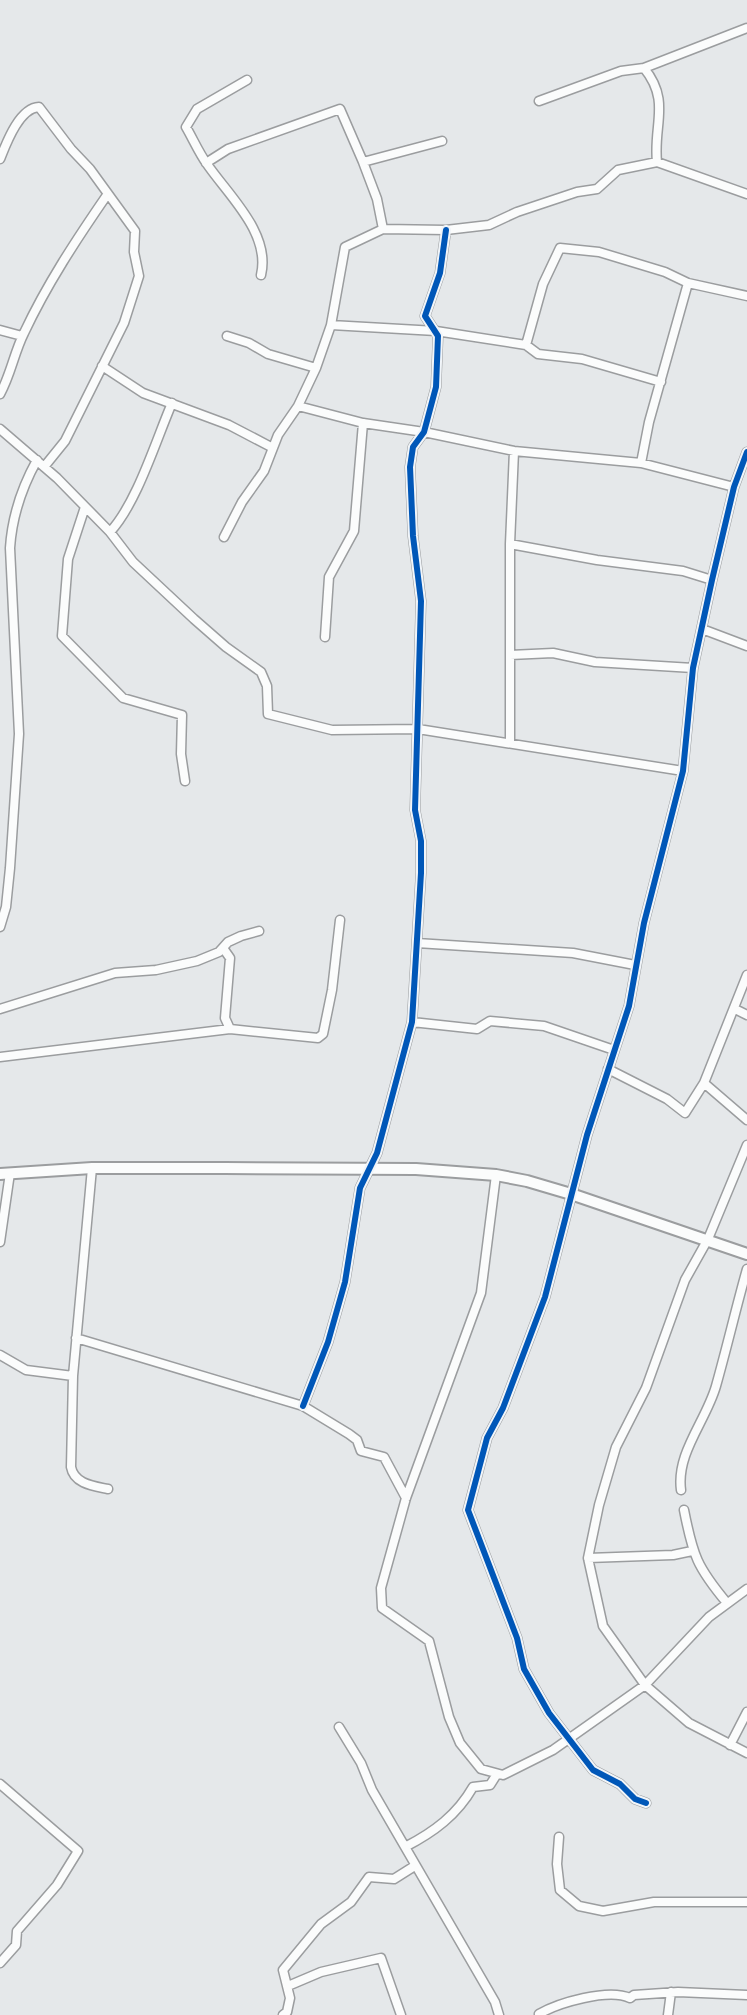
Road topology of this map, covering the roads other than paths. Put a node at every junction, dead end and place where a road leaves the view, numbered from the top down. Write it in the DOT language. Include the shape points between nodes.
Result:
graph roads {
  1 [pos="747,28"];
  2 [pos="644,68"];
  3 [pos="247,80"];
  4 [pos="539,101"];
  5 [pos="441,141"];
  6 [pos="0,159"];
  7 [pos="363,162"];
  8 [pos="657,162"];
  9 [pos="206,163"];
  10 [pos="747,194"];
  11 [pos="107,195"];
  12 [pos="383,229"];
  13 [pos="446,231"];
  14 [pos="261,275"];
  15 [pos="688,283"];
  16 [pos="747,297"];
  17 [pos="331,325"];
  18 [pos="0,330"];
  19 [pos="436,331"];
  20 [pos="22,336"];
  21 [pos="227,336"];
  22 [pos="526,345"];
  23 [pos="102,366"];
  24 [pos="316,368"];
  25 [pos="661,382"];
  26 [pos="0,394"];
  27 [pos="172,403"];
  28 [pos="298,406"];
  29 [pos="363,423"];
  30 [pos="0,429"];
  31 [pos="424,432"];
  32 [pos="273,448"];
  33 [pos="514,452"];
  34 [pos="747,452"];
  35 [pos="40,463"];
  36 [pos="641,463"];
  37 [pos="734,487"];
  38 [pos="85,507"];
  39 [pos="110,532"];
  40 [pos="224,537"];
  41 [pos="510,544"];
  42 [pos="712,580"];
  43 [pos="702,629"];
  44 [pos="325,638"];
  45 [pos="747,646"];
  46 [pos="510,655"];
  47 [pos="693,668"];
  48 [pos="418,729"];
  49 [pos="510,743"];
  50 [pos="684,771"];
  51 [pos="185,781"];
  52 [pos="340,920"];
  53 [pos="0,927"];
  54 [pos="259,931"];
  55 [pos="417,943"];
  56 [pos="222,951"];
  57 [pos="635,965"];
  58 [pos="747,975"];
  59 [pos="0,1009"];
  60 [pos="735,1009"];
  61 [pos="747,1015"];
  62 [pos="412,1022"];
  63 [pos="230,1029"];
  64 [pos="614,1050"];
  65 [pos="0,1057"];
  66 [pos="608,1069"];
  67 [pos="704,1083"];
  68 [pos="747,1119"];
  69 [pos="747,1145"];
  70 [pos="92,1168"];
  71 [pos="369,1170"];
  72 [pos="5,1174"];
  73 [pos="496,1175"];
  74 [pos="571,1194"];
  75 [pos="708,1239"];
  76 [pos="0,1242"];
  77 [pos="747,1254"];
  78 [pos="747,1269"];
  79 [pos="76,1338"];
  80 [pos="0,1355"];
  81 [pos="73,1376"];
  82 [pos="303,1406"];
  83 [pos="108,1489"];
  84 [pos="681,1490"];
  85 [pos="406,1498"];
  86 [pos="684,1510"];
  87 [pos="692,1551"];
  88 [pos="588,1557"];
  89 [pos="747,1589"];
  90 [pos="727,1603"];
  91 [pos="645,1685"];
  92 [pos="747,1712"];
  93 [pos="339,1727"];
  94 [pos="570,1738"];
  95 [pos="730,1745"];
  96 [pos="747,1753"];
  97 [pos="497,1774"];
  98 [pos="0,1784"];
  99 [pos="646,1803"];
  100 [pos="559,1837"];
  101 [pos="405,1847"];
  102 [pos="413,1867"];
  103 [pos="747,1902"];
  104 [pos="0,1963"];
  105 [pos="288,1986"];
  106 [pos="671,1992"];
  107 [pos="747,1995"];
  108 [pos="539,2014"];
  109 [pos="283,2015"];
  110 [pos="401,2015"];
  111 [pos="499,2015"];
  112 [pos="668,2015"];
  1 -- 2 [label="street"];
  2 -- 4 [label="street" via="621,71"];
  2 -- 8 [label="street" via="654,80 661,114 655,142"];
  3 -- 9 [label="street" via="197,109 186,127"];
  5 -- 7 [label="street"];
  6 -- 11 [label="street" via="26,114 39,107"];
  7 -- 9 [label="street" via="340,109 228,149"];
  7 -- 12 [label="street"];
  8 -- 10 [label="street"];
  8 -- 13 [label="street" via="618,170 597,189 577,192 489,225"];
  9 -- 14 [label="street" via="245,214 257,240 263,266"];
  11 -- 20 [label="street" via="60,263"];
  11 -- 23 [label="street" via="135,231 134,252 140,276 124,323"];
  12 -- 13 [label="street"];
  12 -- 17 [label="street" via="345,247"];
  13 -- 19 [label="street" via="440,273 425,316"];
  15 -- 16 [label="street"];
  15 -- 22 [label="street" via="599,252 560,248 543,284"];
  15 -- 25 [label="street"];
  17 -- 19 [label="street"];
  17 -- 24 [label="street"];
  18 -- 20 [label="street"];
  19 -- 22 [label="street"];
  19 -- 31 [label="street" via="436,387"];
  20 -- 26 [label="street"];
  21 -- 24 [label="street" via="268,354"];
  22 -- 25 [label="street" via="538,354 582,359"];
  23 -- 27 [label="street" via="143,393"];
  23 -- 35 [label="street" via="65,441"];
  24 -- 28 [label="street"];
  25 -- 36 [label="street"];
  27 -- 32 [label="street" via="229,425"];
  27 -- 39 [label="street" via="132,498"];
  28 -- 29 [label="street"];
  28 -- 32 [label="street"];
  29 -- 31 [label="street"];
  29 -- 44 [label="street" via="354,531 329,577"];
  30 -- 35 [label="street"];
  31 -- 33 [label="street"];
  31 -- 48 [label="street" via="413,447 410,485 421,602"];
  32 -- 40 [label="street" via="264,471"];
  33 -- 36 [label="street"];
  33 -- 41 [label="street"];
  34 -- 37 [label="street"];
  35 -- 38 [label="street"];
  35 -- 53 [label="street" via="25,483 11,534 19,734 10,868"];
  36 -- 37 [label="street"];
  37 -- 42 [label="street"];
  38 -- 39 [label="street"];
  38 -- 51 [label="street" via="68,559 62,636 123,699 182,715"];
  39 -- 48 [label="street" via="133,562 194,619 261,672 267,686 267,714 332,730"];
  41 -- 42 [label="street" via="684,571"];
  41 -- 46 [label="street"];
  42 -- 43 [label="street"];
  43 -- 45 [label="street"];
  43 -- 47 [label="street"];
  46 -- 47 [label="street" via="553,653 596,662"];
  46 -- 49 [label="street"];
  47 -- 50 [label="street"];
  48 -- 49 [label="street"];
  48 -- 55 [label="street" via="416,810 421,873"];
  49 -- 50 [label="street"];
  50 -- 57 [label="street"];
  52 -- 63 [label="street" via="332,990 321,1037"];
  54 -- 56 [label="street" via="241,936"];
  55 -- 57 [label="street" via="573,953"];
  55 -- 62 [label="street"];
  56 -- 59 [label="street" via="156,970 115,973"];
  56 -- 63 [label="street" via="230,958 225,1018"];
  57 -- 64 [label="street" via="629,1005"];
  58 -- 60 [label="street"];
  60 -- 61 [label="street"];
  60 -- 67 [label="street"];
  62 -- 64 [label="street" via="477,1029 490,1021 544,1026"];
  62 -- 71 [label="street" via="384,1130"];
  63 -- 65 [label="street"];
  64 -- 66 [label="street"];
  66 -- 67 [label="street" via="676,1104 684,1113"];
  66 -- 74 [label="street"];
  67 -- 68 [label="street"];
  69 -- 75 [label="street"];
  70 -- 71 [label="street"];
  70 -- 72 [label="street"];
  70 -- 79 [label="street"];
  71 -- 73 [label="street"];
  71 -- 82 [label="street" via="360,1188 345,1282 328,1342"];
  72 -- 76 [label="street"];
  73 -- 74 [label="street"];
  73 -- 85 [label="street" via="481,1293"];
  74 -- 75 [label="street"];
  74 -- 94 [label="street" via="535,1326 487,1438 468,1510 517,1638 524,1669 549,1713"];
  75 -- 77 [label="street"];
  75 -- 88 [label="street" via="685,1280 646,1388 616,1448"];
  78 -- 84 [label="street" via="716,1388 683,1462"];
  79 -- 81 [label="street"];
  79 -- 82 [label="street"];
  80 -- 81 [label="street" via="26,1370"];
  81 -- 83 [label="street" via="72,1472 84,1483"];
  82 -- 85 [label="street" via="357,1440 361,1450 384,1457"];
  85 -- 97 [label="street" via="381,1588 382,1608 429,1641 460,1743 481,1769"];
  86 -- 87 [label="street"];
  87 -- 88 [label="street"];
  87 -- 90 [label="street" via="704,1576"];
  88 -- 91 [label="street" via="603,1626"];
  89 -- 90 [label="street"];
  90 -- 91 [label="street"];
  91 -- 94 [label="street"];
  91 -- 95 [label="street" via="689,1723"];
  92 -- 95 [label="street"];
  93 -- 101 [label="street"];
  94 -- 97 [label="street" via="511,1773"];
  94 -- 99 [label="street" via="593,1770"];
  95 -- 96 [label="street"];
  97 -- 101 [label="street" via="490,1785 473,1787 465,1802 431,1833"];
  98 -- 104 [label="street" via="78,1851 57,1885 17,1931 16,1945"];
  100 -- 103 [label="street" via="560,1890 591,1911 654,1902"];
  101 -- 111 [label="street"];
  102 -- 105 [label="street" via="394,1879 369,1877 351,1902 321,1924 283,1970"];
  105 -- 109 [label="street" via="289,2005"];
  105 -- 110 [label="street" via="321,1972 381,1958"];
  106 -- 107 [label="street"];
  106 -- 108 [label="street" via="574,2000"];
  106 -- 112 [label="street"];
}
